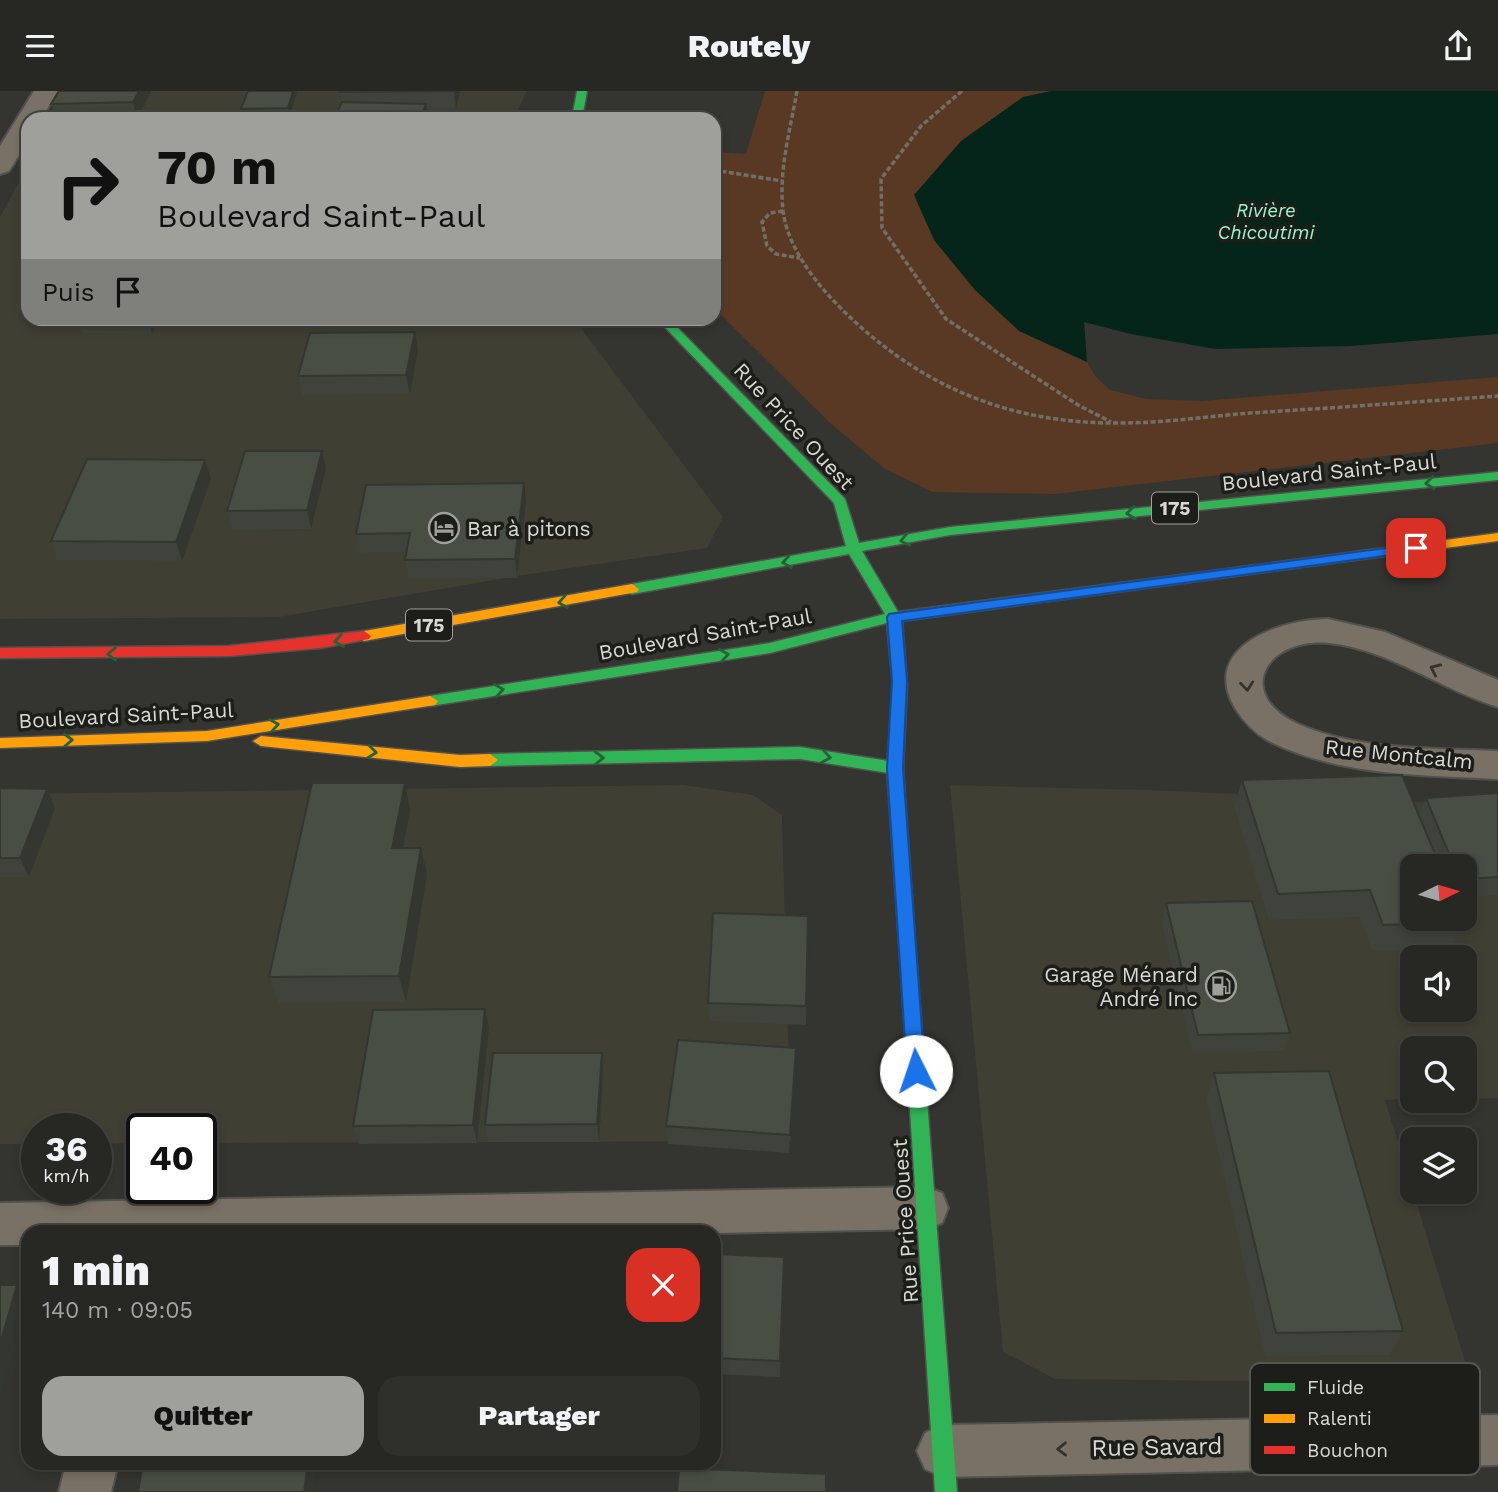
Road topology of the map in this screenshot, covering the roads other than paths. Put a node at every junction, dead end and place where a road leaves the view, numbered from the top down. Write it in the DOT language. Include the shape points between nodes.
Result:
graph roads {
  1 [pos="46,91"];
  2 [pos="582,91"];
  3 [pos="34,112"];
  4 [pos="578,112"];
  5 [pos="21,133"];
  6 [pos="0,166"];
  7 [pos="670,326"];
  8 [pos="1498,477"];
  9 [pos="1498,537"];
  10 [pos="854,550"];
  11 [pos="894,617"];
  12 [pos="0,653"];
  13 [pos="1498,694"];
  14 [pos="207,736"];
  15 [pos="0,743"];
  16 [pos="1498,765"];
  17 [pos="895,768"];
  18 [pos="925,1208"];
  19 [pos="0,1224"];
  20 [pos="49,1225"];
  21 [pos="229,1225"];
  22 [pos="1498,1440"];
  23 [pos="1480,1441"];
  24 [pos="1250,1454"];
  25 [pos="90,1470"];
  26 [pos="944,1471"];
  27 [pos="85,1492"];
  1 -- 3 [label="street"];
  2 -- 4 [label="main road"];
  5 -- 6 [label="street"];
  7 -- 10 [label="main road, Rue Price Ouest" via="840,502"];
  8 -- 10 [label="main road, Boulevard Saint-Paul / 175, one-way" via="950,531"];
  9 -- 11 [label="main road, Boulevard Saint-Paul"];
  10 -- 11 [label="main road, Rue Price Ouest"];
  10 -- 12 [label="main road, Boulevard Saint-Paul / 175, one-way" via="326,643 141,654"];
  14 -- 11 [label="main road, Boulevard Saint-Paul, one-way" via="770,648"];
  11 -- 17 [label="main road, Rue Price Ouest" via="900,681"];
  13 -- 16 [label="street, Rue Montcalm, one-way" via="1374,642 1326,631 1294,633 1269,642 1252,658 1245,679 1248,699 1261,718 1284,733 1322,747 1356,754"];
  15 -- 14 [label="main road, Boulevard Saint-Paul, one-way"];
  14 -- 17 [label="main road, one-way" via="460,761 800,753"];
  17 -- 18 [label="main road, Rue Price Ouest"];
  18 -- 21 [label="street"];
  18 -- 26 [label="main road, Rue Price Ouest"];
  19 -- 20 [label="street"];
  22 -- 23 [label="street, Rue Savard, one-way"];
  24 -- 26 [label="street, Rue Savard, one-way"];
  25 -- 27 [label="street"];
}
